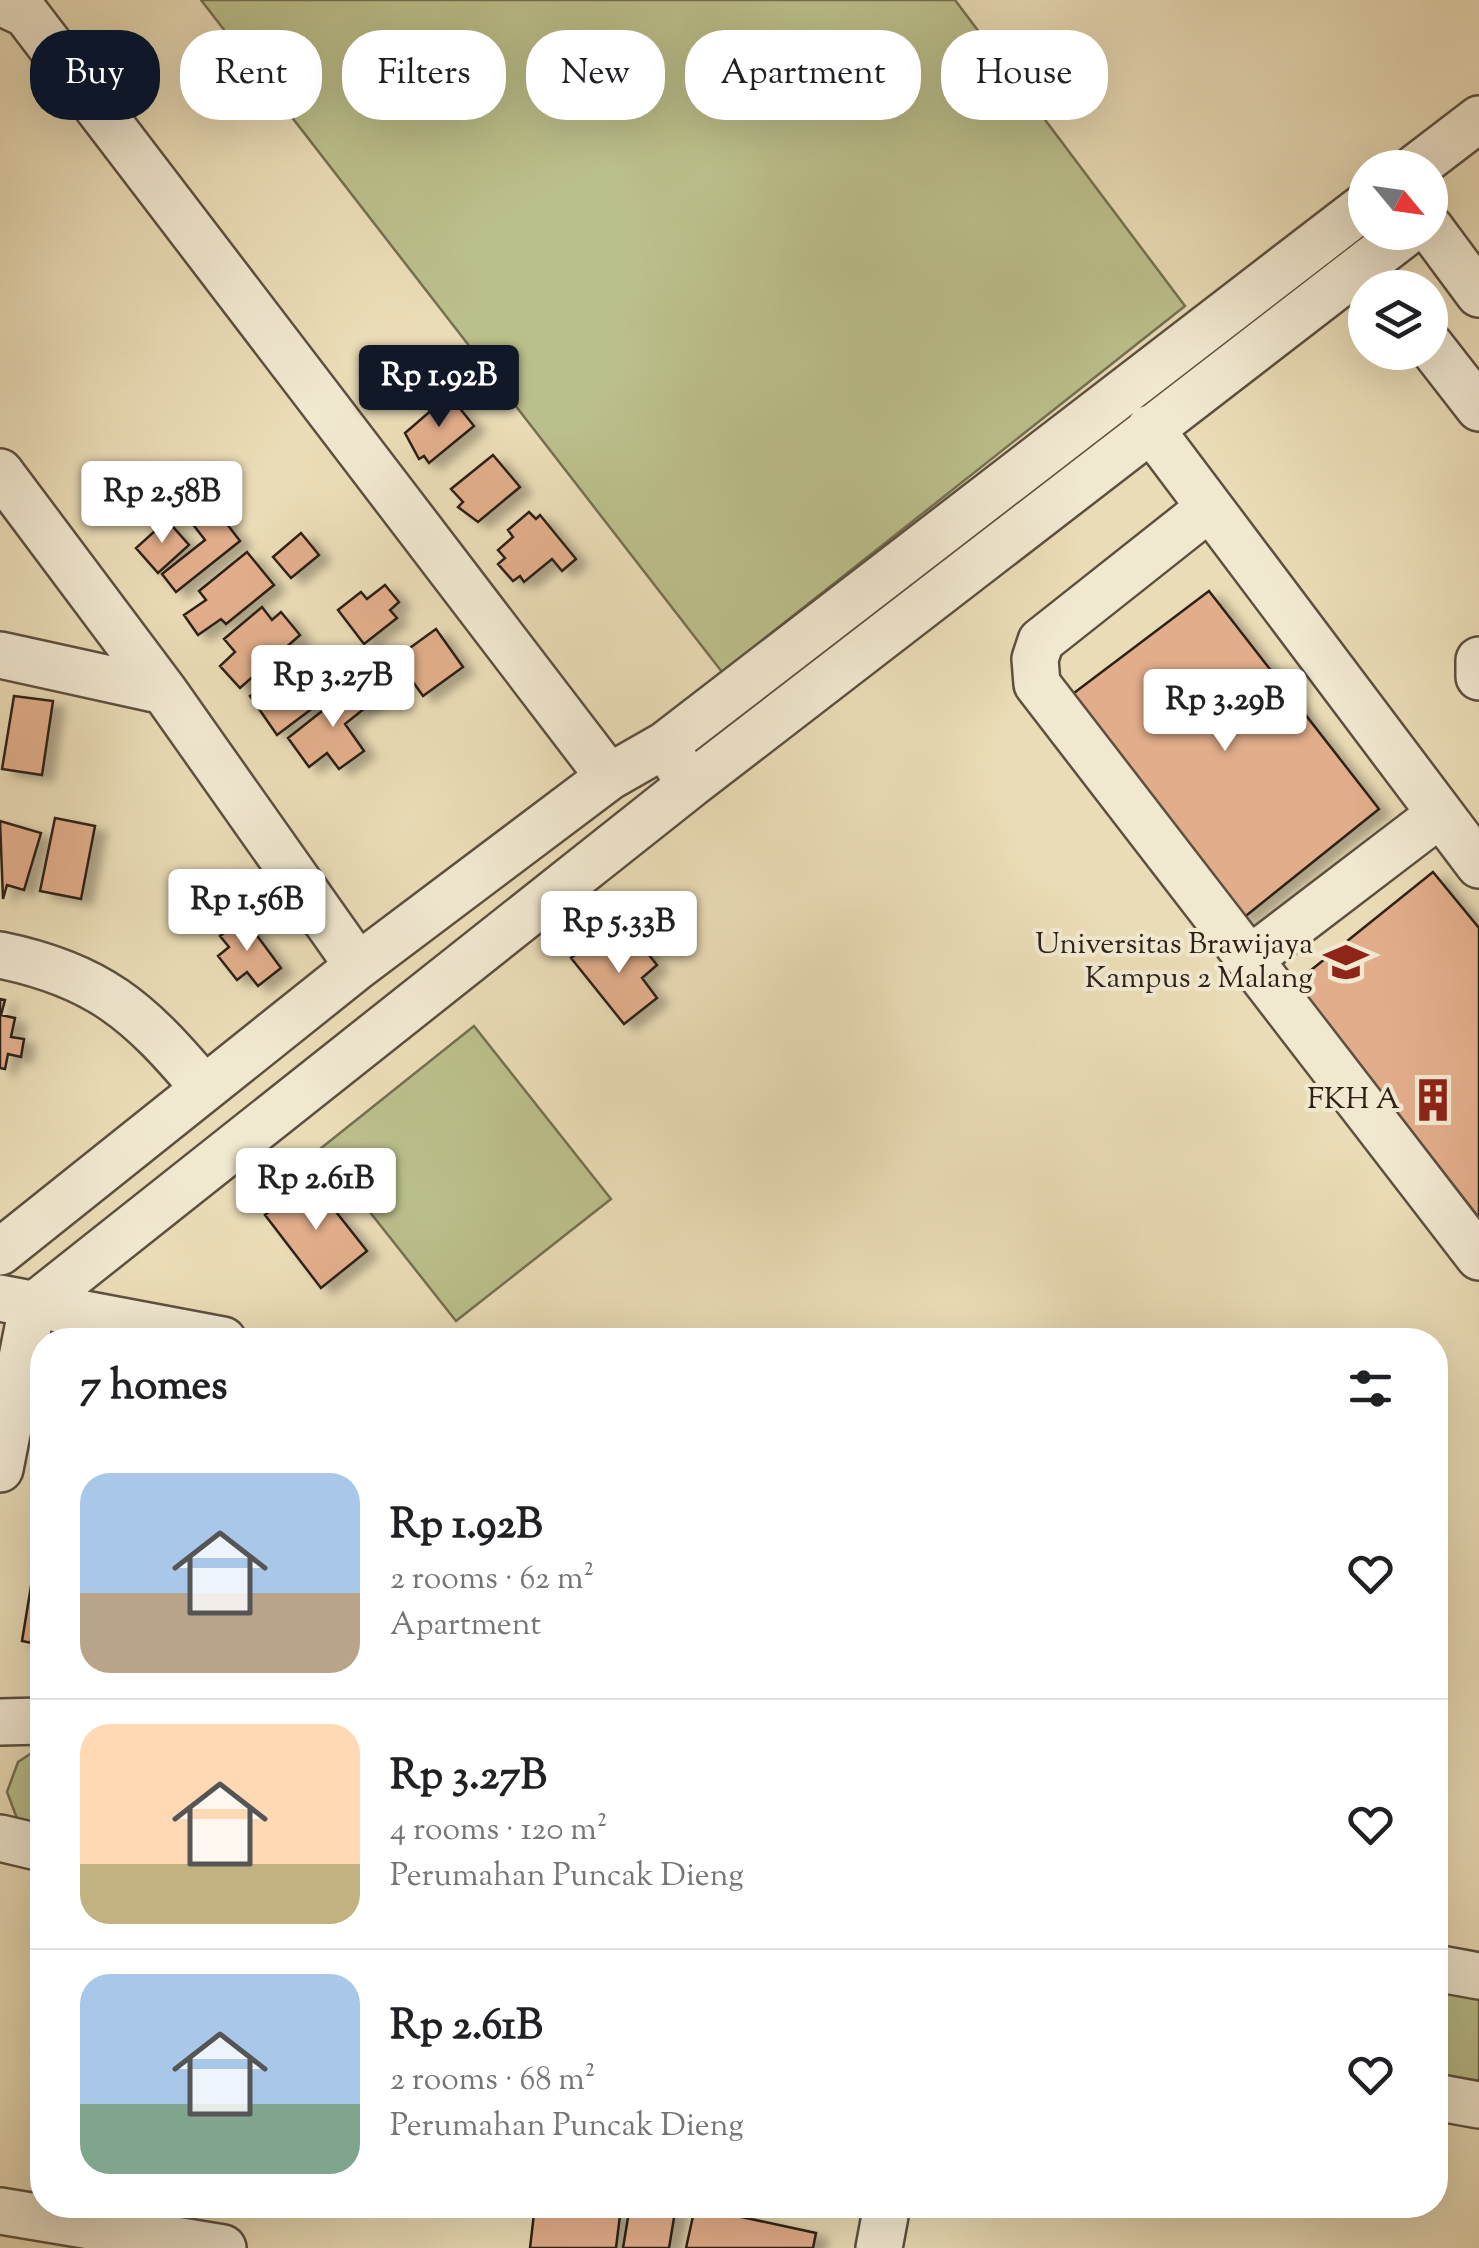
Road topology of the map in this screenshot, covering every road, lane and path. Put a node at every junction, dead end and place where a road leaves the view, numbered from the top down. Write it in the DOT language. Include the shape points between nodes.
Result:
graph roads {
  1 [pos="0,2"];
  2 [pos="1479,118"];
  3 [pos="1439,150"];
  4 [pos="1348,219"];
  5 [pos="1446,250"];
  6 [pos="1348,293"];
  7 [pos="1479,294"];
  8 [pos="1448,369"];
  9 [pos="1479,408"];
  10 [pos="1150,428"];
  11 [pos="0,472"];
  12 [pos="1209,508"];
  13 [pos="0,655"];
  14 [pos="1479,660"];
  15 [pos="1479,676"];
  16 [pos="164,691"];
  17 [pos="665,744"];
  18 [pos="610,777"];
  19 [pos="690,785"];
  20 [pos="1440,814"];
  21 [pos="1479,865"];
  22 [pos="0,955"];
  23 [pos="1250,960"];
  24 [pos="358,966"];
  25 [pos="202,1086"];
  26 [pos="0,1252"];
  27 [pos="1479,1257"];
  28 [pos="16,1302"];
  29 [pos="158,1328"];
  30 [pos="0,1470"];
  31 [pos="30,1721"];
  32 [pos="0,1722"];
  33 [pos="0,1838"];
  34 [pos="30,1845"];
  35 [pos="1448,1970"];
  36 [pos="1479,1976"];
  37 [pos="1448,2099"];
  38 [pos="1479,2105"];
  39 [pos="0,2210"];
  40 [pos="30,2216"];
  41 [pos="40,2218"];
  42 [pos="885,2218"];
  43 [pos="159,2242"];
  44 [pos="223,2248"];
  45 [pos="879,2248"];
  1 -- 18 [label="street" via="26,14"];
  2 -- 3 [label="street"];
  4 -- 17 [label="street"];
  5 -- 7 [label="street"];
  6 -- 10 [label="street"];
  8 -- 9 [label="street"];
  10 -- 12 [label="street"];
  10 -- 19 [label="street"];
  11 -- 16 [label="street"];
  12 -- 20 [label="street"];
  12 -- 23 [label="street" via="1041,641 1036,684"];
  13 -- 16 [label="street"];
  14 -- 15 [label="street"];
  16 -- 24 [label="street"];
  17 -- 18 [label="street"];
  17 -- 19 [label="street"];
  18 -- 24 [label="street"];
  19 -- 28 [label="street"];
  20 -- 21 [label="street"];
  20 -- 23 [label="street"];
  22 -- 25 [label="street" via="96,984"];
  23 -- 27 [label="street"];
  24 -- 25 [label="street"];
  25 -- 26 [label="street"];
  28 -- 29 [label="street"];
  28 -- 30 [label="street"];
  31 -- 32 [label="street"];
  33 -- 34 [label="street"];
  35 -- 36 [label="street"];
  37 -- 38 [label="street"];
  39 -- 40 [label="street"];
  41 -- 43 [label="street"];
  42 -- 45 [label="street"];
  43 -- 44 [label="street"];
}
